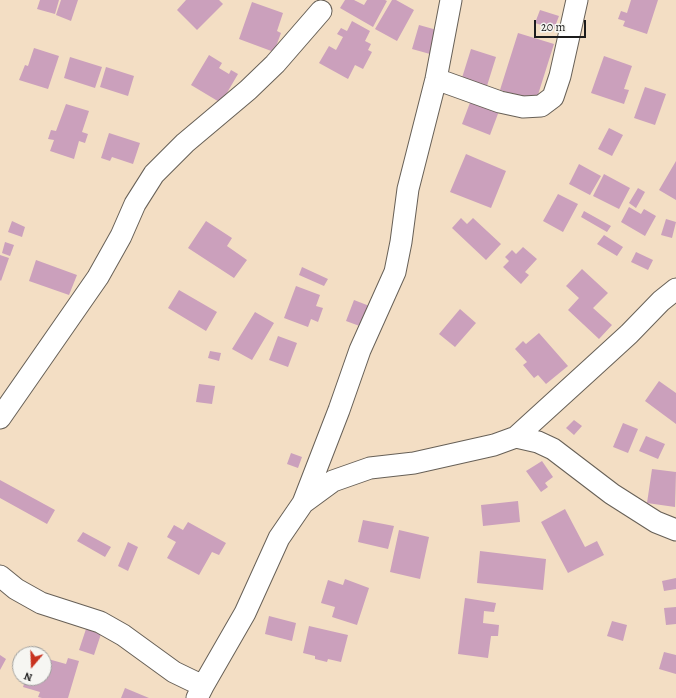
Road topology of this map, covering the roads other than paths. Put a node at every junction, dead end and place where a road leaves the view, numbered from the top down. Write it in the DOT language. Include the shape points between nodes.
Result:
graph roads {
  1 [pos="451,0"];
  2 [pos="578,0"];
  3 [pos="320,11"];
  4 [pos="436,79"];
  5 [pos="676,288"];
  6 [pos="0,418"];
  7 [pos="516,437"];
  8 [pos="303,503"];
  9 [pos="676,530"];
  10 [pos="0,576"];
  11 [pos="200,692"];
  1 -- 4 [label="street"];
  2 -- 4 [label="street" via="553,97 541,106 524,107 500,102"];
  3 -- 6 [label="street" via="275,64 154,174 135,204 98,277"];
  4 -- 8 [label="street" via="408,189 395,272 360,350"];
  5 -- 7 [label="street"];
  7 -- 8 [label="street" via="494,445 414,463 370,468 333,481"];
  7 -- 9 [label="street" via="538,442 553,449 612,494 656,522"];
  8 -- 11 [label="street" via="279,538 245,613"];
  10 -- 11 [label="street" via="16,589 41,603 100,622"];
}
